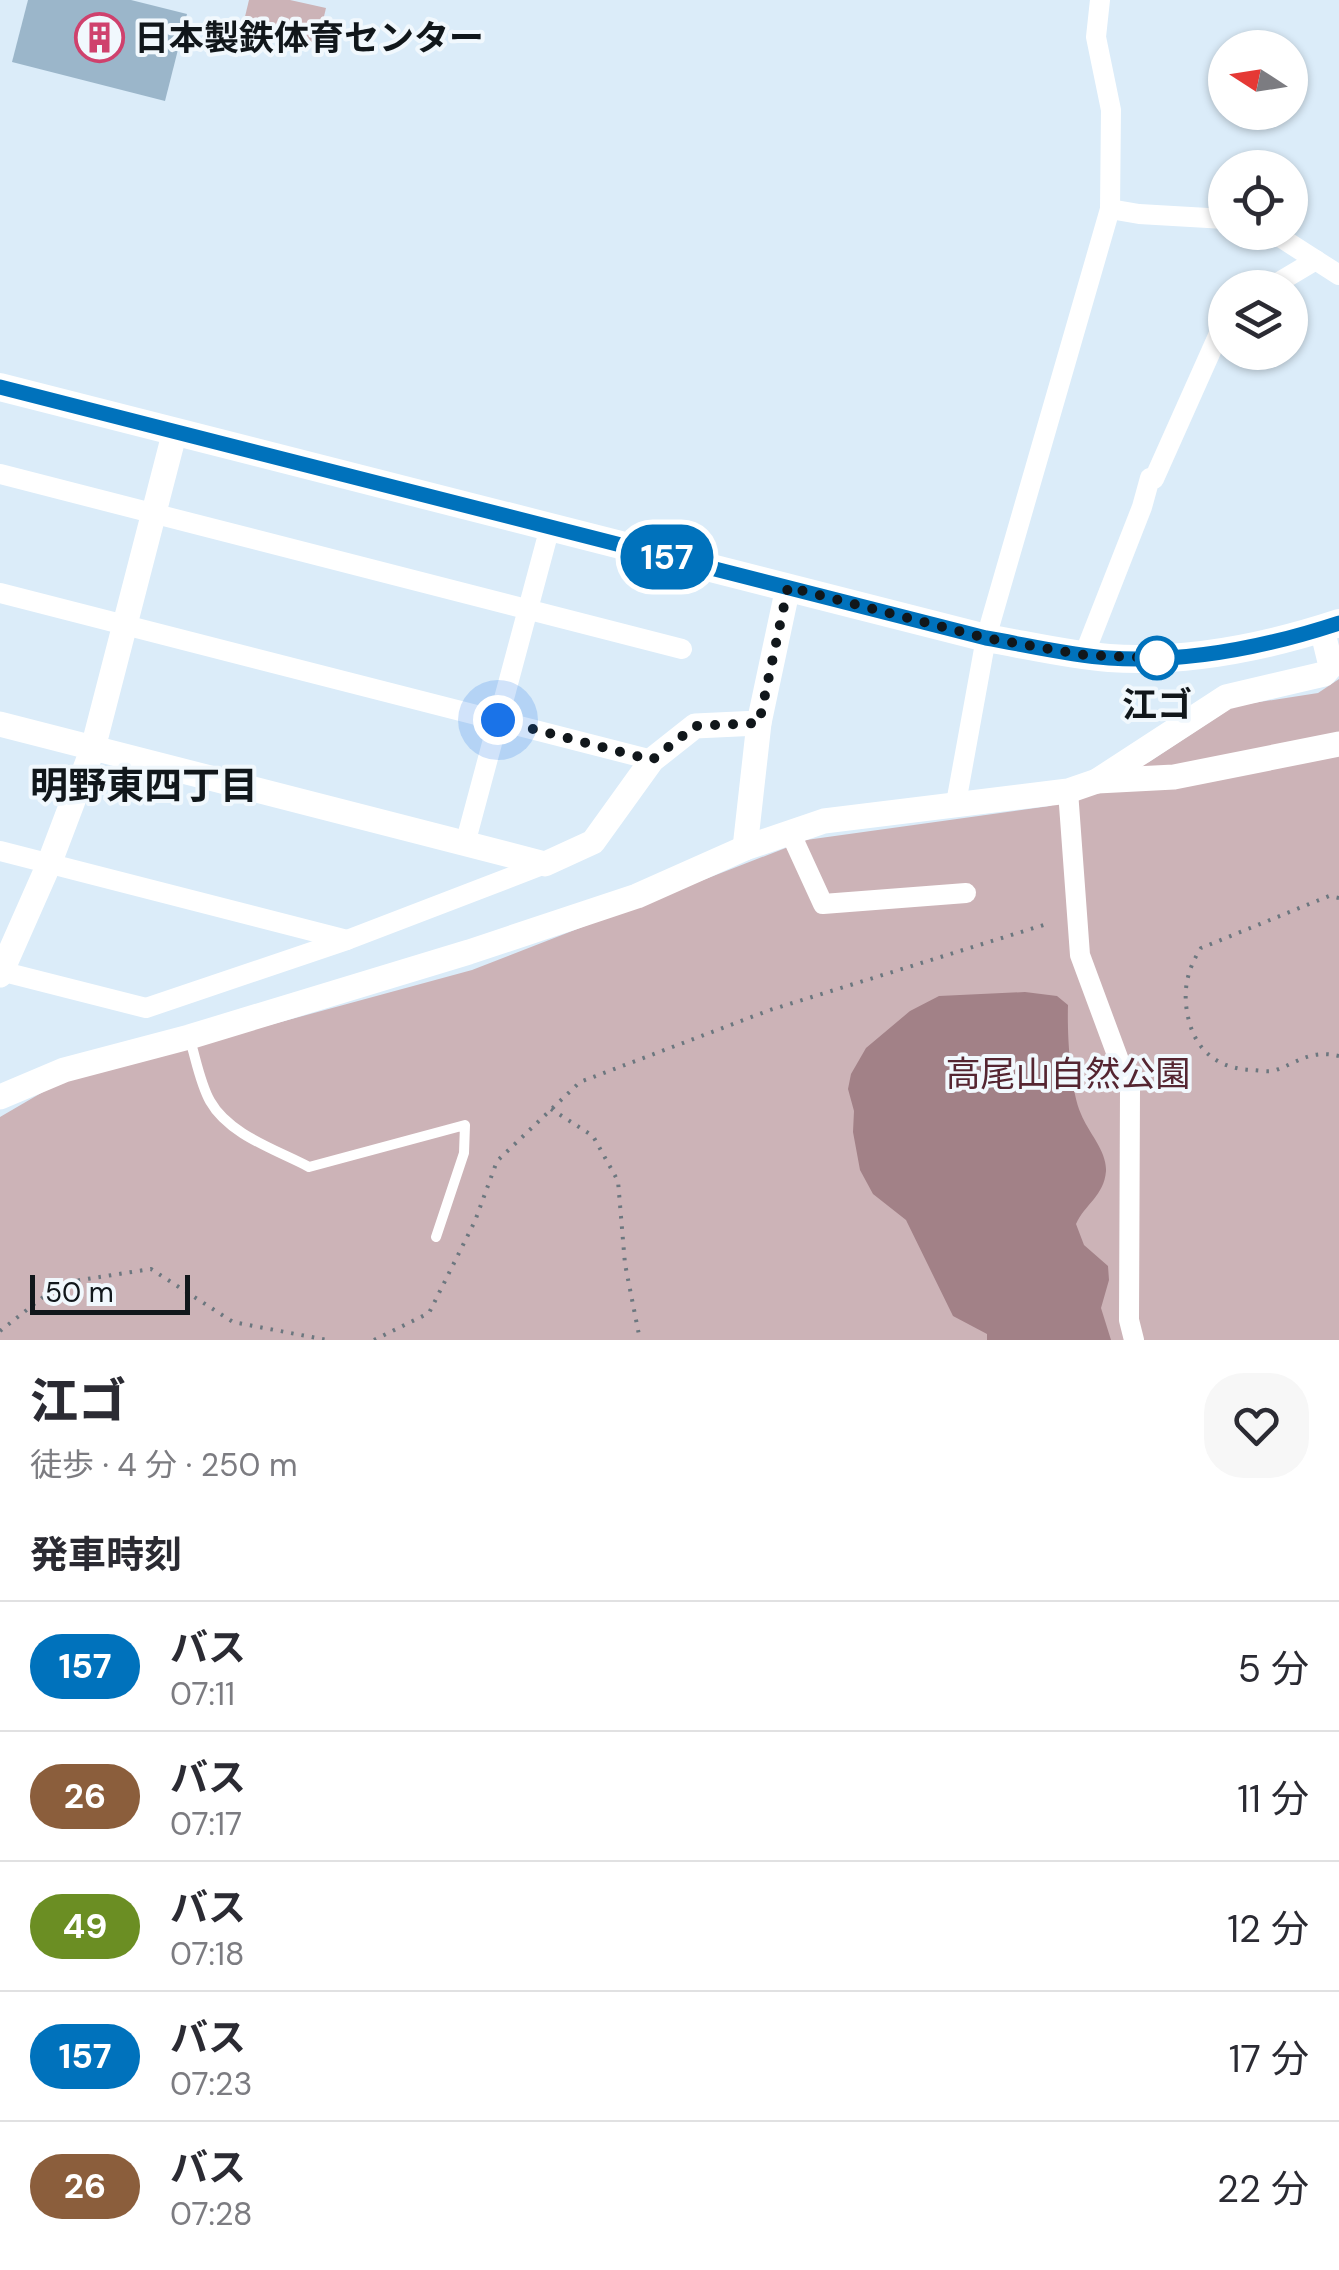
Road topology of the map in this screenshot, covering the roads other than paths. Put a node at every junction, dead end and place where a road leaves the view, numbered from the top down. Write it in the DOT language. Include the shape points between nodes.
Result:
graph roads {
  1 [pos="1100,0"];
  2 [pos="1110,209"];
  3 [pos="1208,219"];
  4 [pos="1300,250"];
  5 [pos="1316,260"];
  6 [pos="1300,270"];
  7 [pos="1339,274"];
  8 [pos="1208,358"];
  9 [pos="0,387"];
  10 [pos="175,432"];
  11 [pos="0,474"];
  12 [pos="154,513"];
  13 [pos="550,528"];
  14 [pos="788,587"];
  15 [pos="0,592"];
  16 [pos="528,609"];
  17 [pos="126,625"];
  18 [pos="1331,626"];
  19 [pos="986,638"];
  20 [pos="682,649"];
  21 [pos="1084,655"];
  22 [pos="498,720"];
  23 [pos="759,723"];
  24 [pos="0,724"];
  25 [pos="1339,744"];
  26 [pos="93,748"];
  27 [pos="652,760"];
  28 [pos="1097,781"];
  29 [pos="1068,791"];
  30 [pos="956,803"];
  31 [pos="790,832"];
  32 [pos="465,844"];
  33 [pos="744,848"];
  34 [pos="0,851"];
  35 [pos="48,864"];
  36 [pos="545,864"];
  37 [pos="966,892"];
  38 [pos="347,940"];
  39 [pos="1,973"];
  40 [pos="189,1036"];
  41 [pos="0,1098"];
  42 [pos="436,1237"];
  43 [pos="1134,1340"];
  1 -- 2 [label="street" via="1096,37 1110,110"];
  2 -- 3 [label="street"];
  2 -- 19 [label="street"];
  4 -- 5 [label="street"];
  5 -- 6 [label="street"];
  5 -- 7 [label="street"];
  8 -- 21 [label="street" via="1150,478"];
  9 -- 10 [label="main road"];
  10 -- 12 [label="street"];
  10 -- 13 [label="main road"];
  11 -- 12 [label="street"];
  12 -- 16 [label="street"];
  12 -- 17 [label="street"];
  13 -- 14 [label="main road"];
  13 -- 16 [label="street"];
  14 -- 19 [label="main road"];
  14 -- 23 [label="street"];
  15 -- 17 [label="street"];
  16 -- 20 [label="street"];
  16 -- 22 [label="street"];
  17 -- 22 [label="street"];
  17 -- 26 [label="street"];
  18 -- 21 [label="main road" via="1190,656"];
  18 -- 28 [label="street" via="1332,666 1324,674 1226,697"];
  19 -- 21 [label="main road"];
  19 -- 30 [label="street"];
  22 -- 27 [label="street"];
  22 -- 32 [label="street"];
  23 -- 27 [label="street" via="695,726"];
  23 -- 33 [label="street"];
  24 -- 26 [label="street"];
  25 -- 28 [label="street" via="1174,777"];
  26 -- 32 [label="street"];
  26 -- 35 [label="street"];
  27 -- 36 [label="street" via="593,842"];
  28 -- 29 [label="street"];
  29 -- 30 [label="street"];
  29 -- 43 [label="street" via="1080,956 1130,1090"];
  30 -- 31 [label="street"];
  31 -- 33 [label="street"];
  31 -- 37 [label="street" via="824,904"];
  32 -- 36 [label="street"];
  33 -- 40 [label="street" via="637,896"];
  34 -- 35 [label="street"];
  35 -- 38 [label="street"];
  35 -- 39 [label="street"];
  36 -- 38 [label="street"];
  38 -- 39 [label="street" via="146,1008"];
  40 -- 41 [label="street" via="64,1070"];
  40 -- 42 [label="lane" via="218,1112 234,1128 310,1167 465,1125 464,1153"];
}
